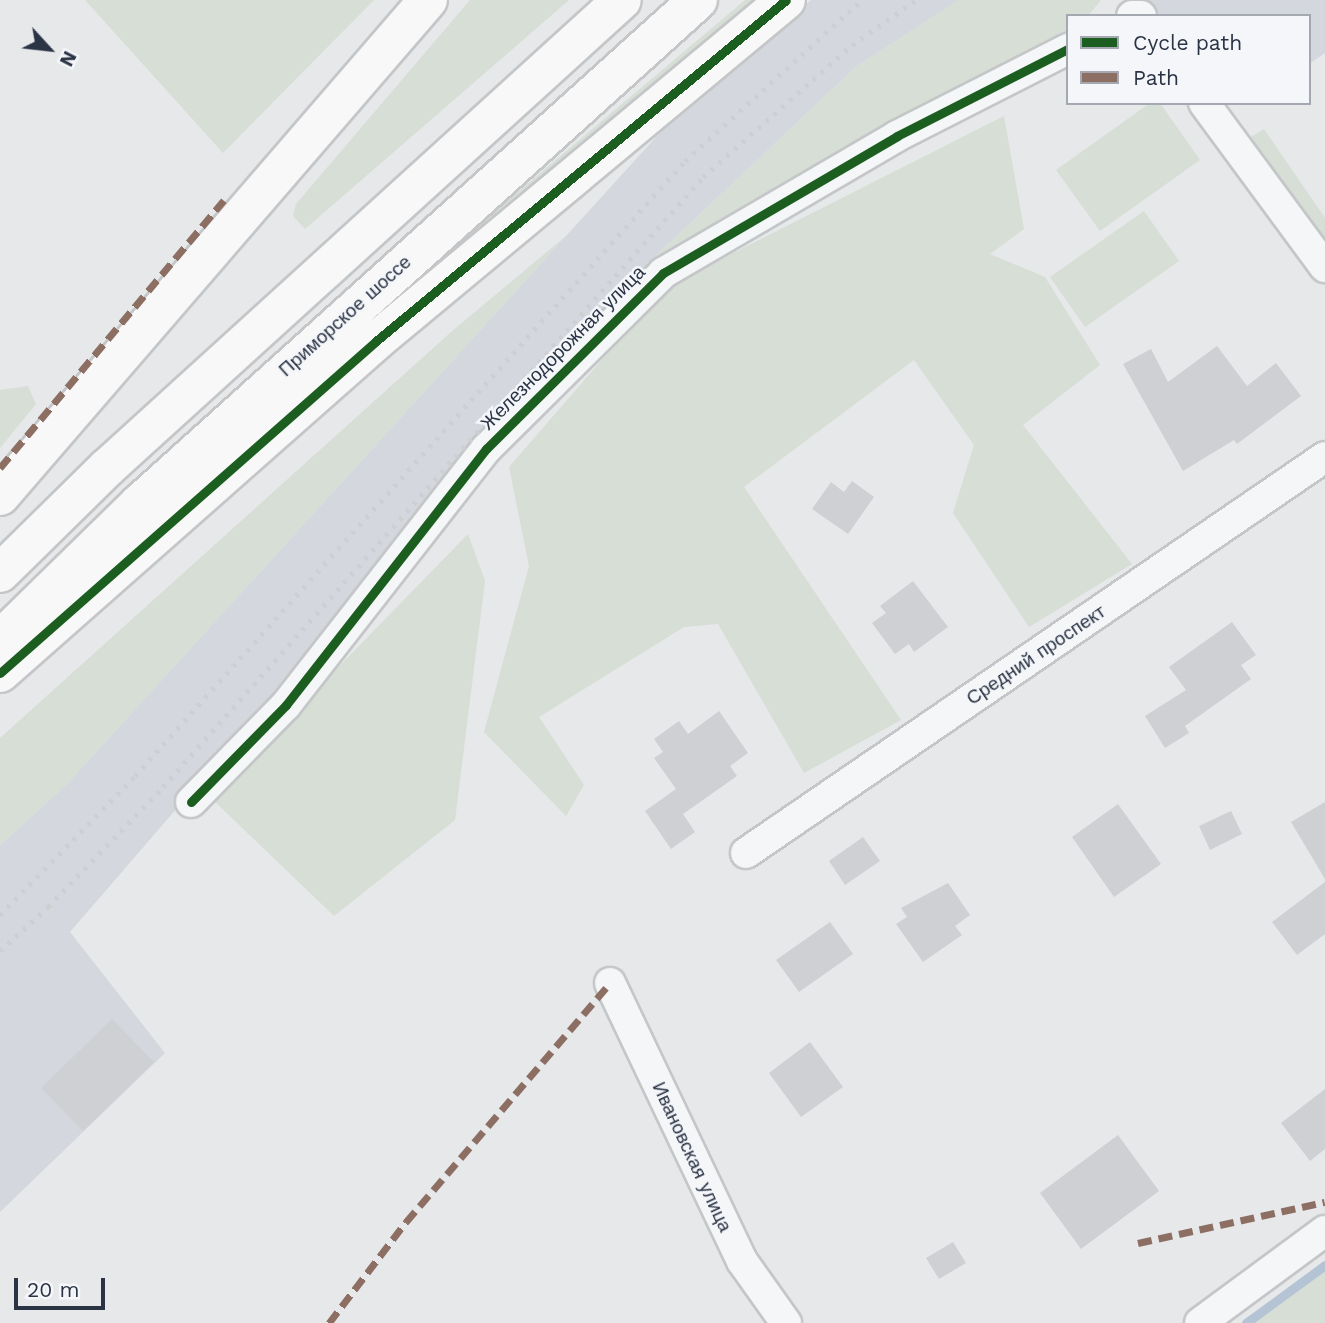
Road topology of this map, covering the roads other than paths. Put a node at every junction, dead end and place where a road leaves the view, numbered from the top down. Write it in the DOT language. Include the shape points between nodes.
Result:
graph roads {
  1 [pos="428,0"];
  2 [pos="622,0"];
  3 [pos="698,0"];
  4 [pos="786,0"];
  5 [pos="1066,50"];
  6 [pos="1205,105"];
  7 [pos="1325,267"];
  8 [pos="1325,457"];
  9 [pos="0,496"];
  10 [pos="0,573"];
  11 [pos="0,640"];
  12 [pos="0,673"];
  13 [pos="191,802"];
  14 [pos="746,853"];
  15 [pos="610,983"];
  16 [pos="1325,1231"];
  17 [pos="786,1323"];
  18 [pos="1200,1323"];
  1 -- 9 [label="main road"];
  2 -- 10 [label="main road" via="108,467"];
  3 -- 11 [label="main road, Приморское шоссе" via="140,503"];
  4 -- 12 [label="main road" via="376,341"];
  5 -- 13 [label="street, Железнодорожная улица" via="897,136 663,273 485,449 286,705"];
  6 -- 7 [label="street"];
  8 -- 14 [label="street, Средний проспект"];
  15 -- 17 [label="street, Ивановская улица" via="742,1261"];
  16 -- 18 [label="street"];
}
